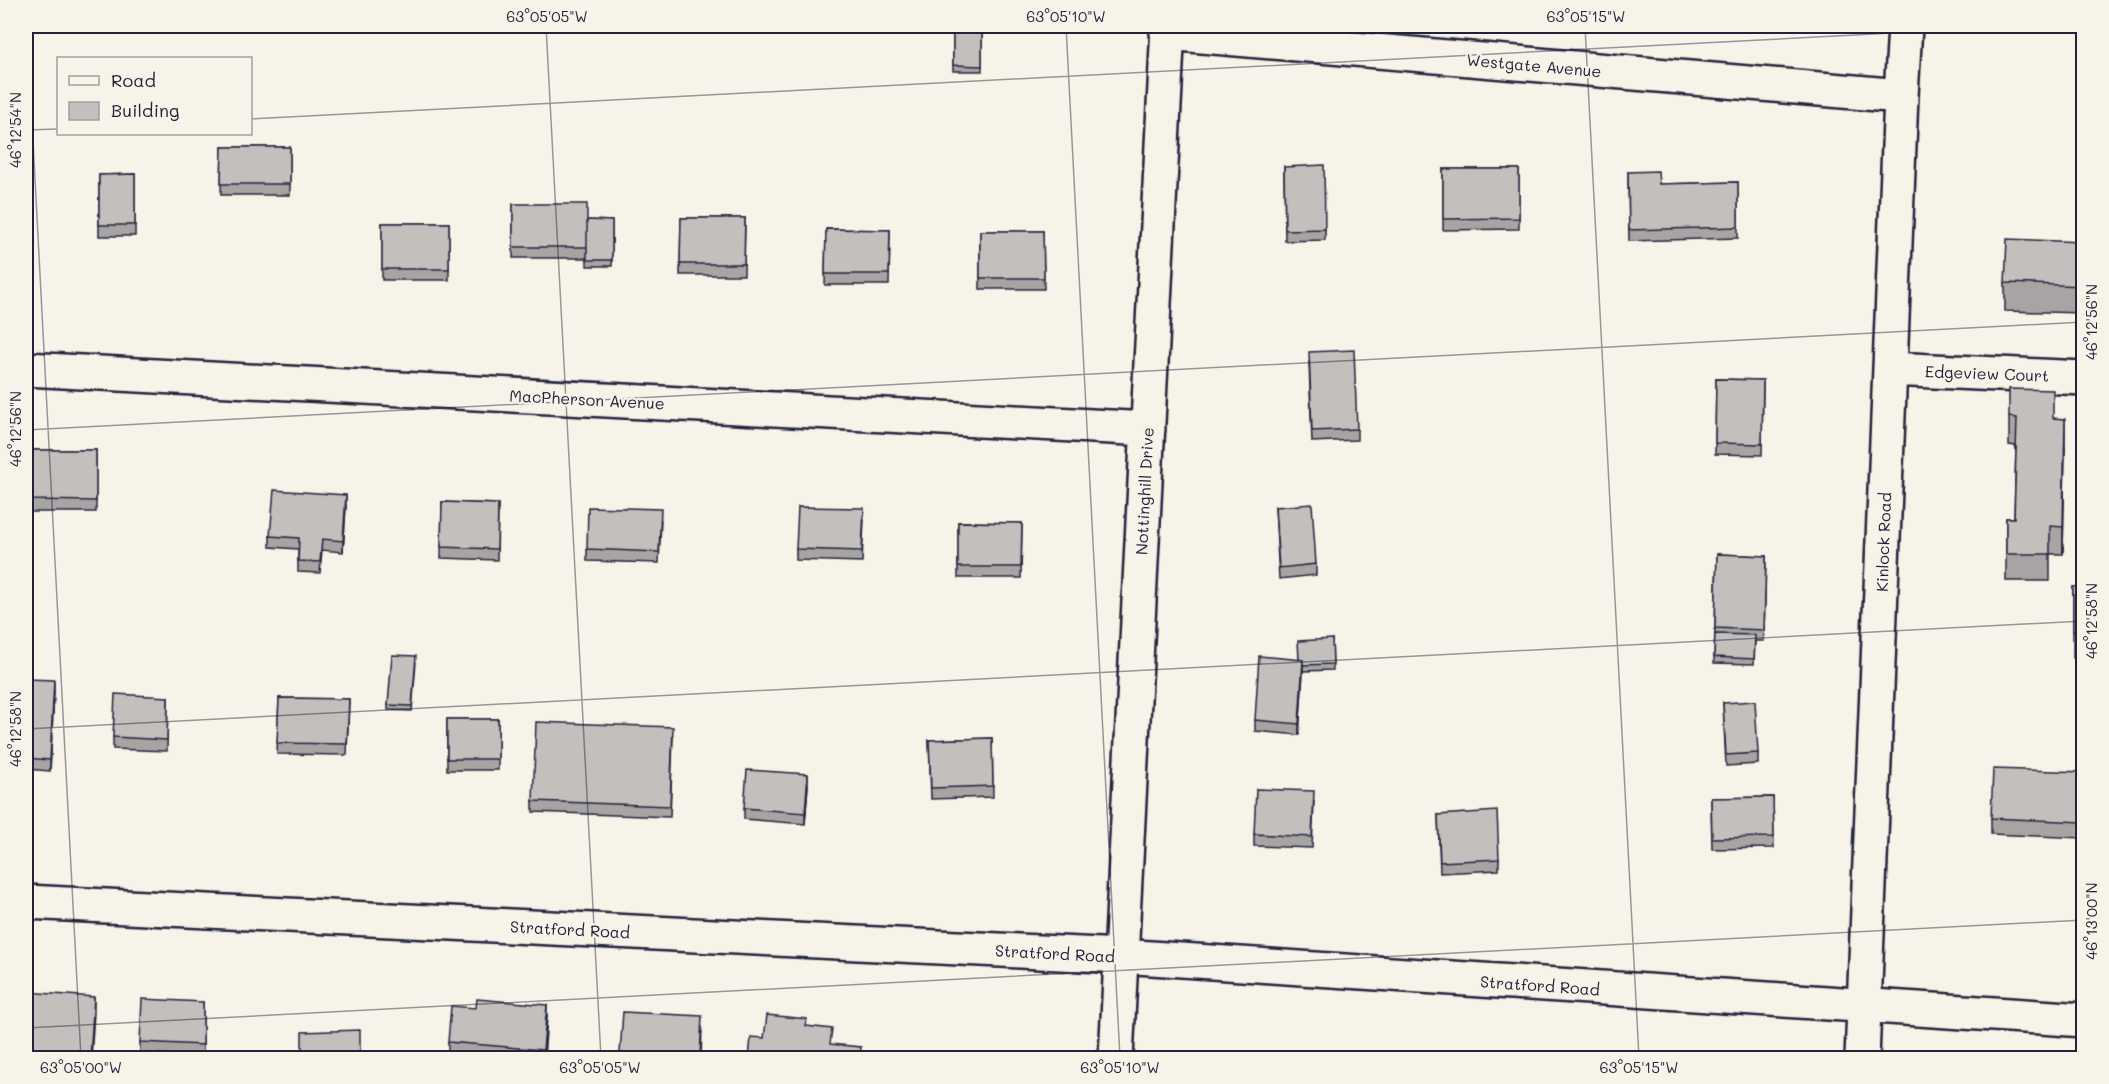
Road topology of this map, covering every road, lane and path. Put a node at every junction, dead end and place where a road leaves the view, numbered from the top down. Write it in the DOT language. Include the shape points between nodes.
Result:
graph roads {
  1 [pos="1905,26"];
  2 [pos="1167,29"];
  3 [pos="1901,96"];
  4 [pos="26,369"];
  5 [pos="1890,369"];
  6 [pos="2084,378"];
  7 [pos="1148,429"];
  8 [pos="26,902"];
  9 [pos="1121,956"];
  10 [pos="1864,1007"];
  11 [pos="2084,1020"];
  12 [pos="1116,1059"];
  13 [pos="1862,1059"];
  1 -- 3 [label="street, Kinlock Road"];
  2 -- 3 [label="street, Westgate Avenue"];
  2 -- 7 [label="street, Nottinghill Drive"];
  3 -- 5 [label="street, Kinlock Road"];
  4 -- 7 [label="street, MacPherson Avenue"];
  5 -- 6 [label="street, Edgeview Court"];
  5 -- 10 [label="street, Kinlock Road"];
  7 -- 9 [label="street, Nottinghill Drive"];
  8 -- 9 [label="street, Stratford Road"];
  9 -- 10 [label="street, Stratford Road"];
  9 -- 12 [label="street, Nottinghill Drive"];
  10 -- 11 [label="street, Stratford Road"];
  10 -- 13 [label="street, Kinlock Road"];
}
